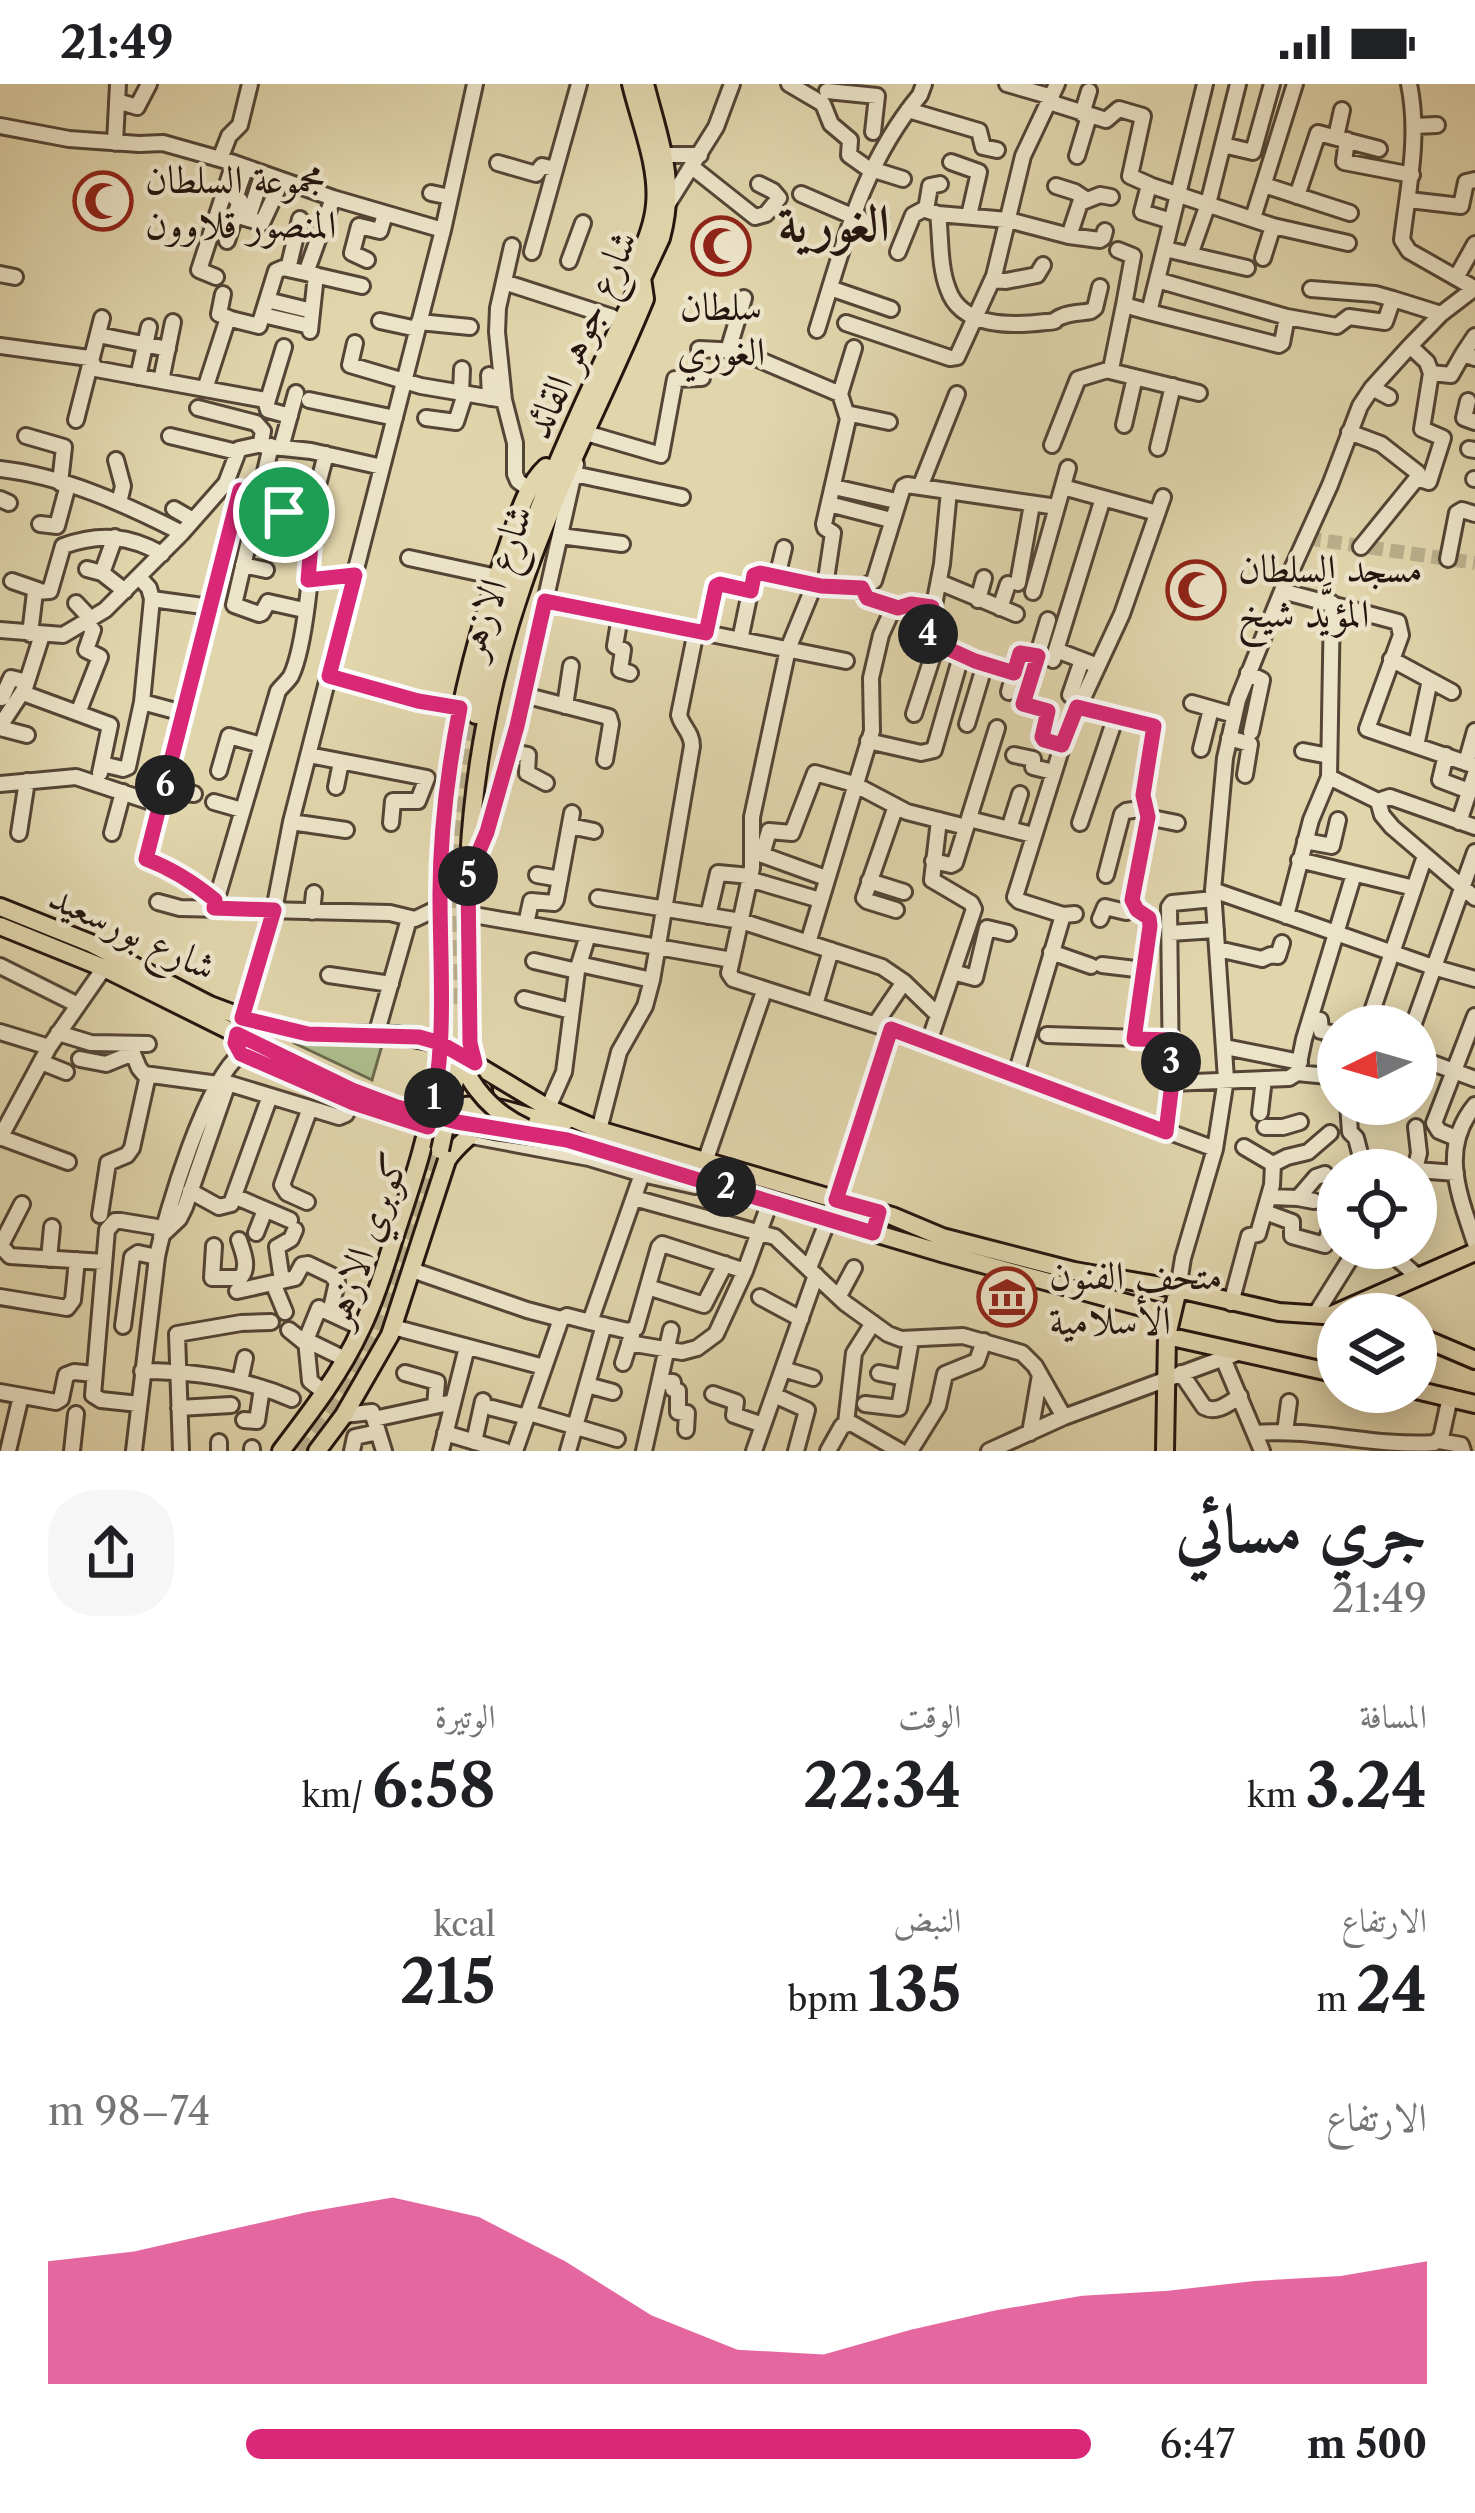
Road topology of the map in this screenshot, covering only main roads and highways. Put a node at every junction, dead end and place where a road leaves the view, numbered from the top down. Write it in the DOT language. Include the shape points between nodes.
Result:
graph roads {
  1 [pos="631,84"];
  2 [pos="645,84"];
  3 [pos="642,278"];
  4 [pos="550,468"];
  5 [pos="0,907"];
  6 [pos="0,926"];
  7 [pos="240,1026"];
  8 [pos="443,1031"];
  9 [pos="475,1063"];
  10 [pos="486,1105"];
  11 [pos="573,1120"];
  12 [pos="429,1123"];
  13 [pos="599,1130"];
  14 [pos="567,1140"];
  15 [pos="589,1158"];
  16 [pos="879,1212"];
  17 [pos="873,1233"];
  18 [pos="1475,1247"];
  19 [pos="1178,1289"];
  20 [pos="1378,1293"];
  21 [pos="1317,1314"];
  22 [pos="1171,1315"];
  23 [pos="1167,1336"];
  24 [pos="1437,1344"];
  25 [pos="1475,1360"];
  26 [pos="1317,1370"];
  27 [pos="1437,1394"];
  28 [pos="1475,1404"];
  29 [pos="317,1449"];
  30 [pos="281,1451"];
  31 [pos="292,1451"];
  32 [pos="1165,1451"];
  1 -- 4 [label="main road, شارع جوهر القائد" via="656,202"];
  2 -- 3 [label="main road, شارع جوهر القائد" via="669,202"];
  3 -- 4 [label="main road, شارع جوهر القائد"];
  3 -- 9 [label="main road, شارع الازهر" via="645,299 537,543 496,674 468,877"];
  4 -- 8 [label="main road, شارع الازهر" via="536,477 497,577 460,708 440,908"];
  4 -- 29 [label="main road, كوبري الازهر, bridge" via="501,611 474,725 459,861 459,1046 449,1115 381,1332"];
  4 -- 31 [label="main road, كوبري الازهر, bridge" via="503,582 464,737 450,861 449,1045 432,1147 373,1328"];
  5 -- 7 [label="main road, شارع بورسعيد" via="90,944"];
  6 -- 7 [label="main road, شارع بورسعيد"];
  7 -- 8 [label="main road, شارع بورسعيد" via="308,1034"];
  7 -- 14 [label="main road, شارع بورسعيد, bridge" via="374,1099"];
  8 -- 9 [label="main road, شارع بورسعيد"];
  8 -- 12 [label="main road, شارع الازهر"];
  8 -- 14 [label="main road, bridge" via="492,1108"];
  9 -- 10 [label="main road, شارع الازهر"];
  9 -- 11 [label="main road, شارع بورسعيد"];
  10 -- 11 [label="main road"];
  10 -- 12 [label="main road" via="448,1109"];
  10 -- 29 [label="main road" via="480,1126 447,1160 393,1327"];
  11 -- 13 [label="main road, شارع بورسعيد"];
  12 -- 30 [label="main road, شارع الازهر" via="362,1328"];
  13 -- 15 [label="main road" via="582,1140"];
  13 -- 16 [label="main road, شارع بورسعيد"];
  14 -- 17 [label="main road, bridge"];
  16 -- 17 [label="main road"];
  16 -- 19 [label="main road, شارع بورسعيد" via="1020,1258"];
  17 -- 22 [label="main road"];
  18 -- 20 [label="main road"];
  19 -- 21 [label="main road, شارع بورسعيد"];
  19 -- 22 [label="main road"];
  22 -- 23 [label="main road"];
  23 -- 26 [label="main road"];
  23 -- 32 [label="main road" via="1175,1376"];
  24 -- 25 [label="main road"];
  27 -- 28 [label="main road"];
}
